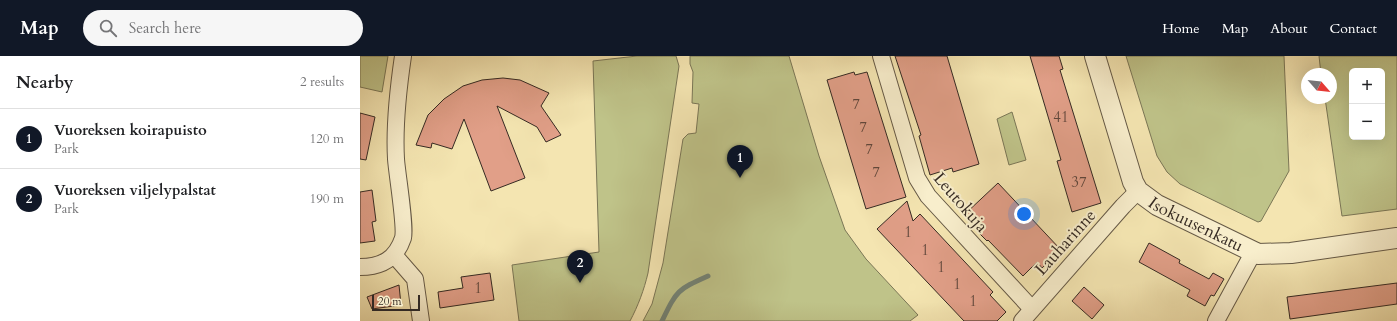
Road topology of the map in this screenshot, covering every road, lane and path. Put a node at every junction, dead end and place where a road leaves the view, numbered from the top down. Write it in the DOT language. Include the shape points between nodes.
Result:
graph roads {
  1 [pos="403,56"];
  2 [pos="881,56"];
  3 [pos="1095,56"];
  4 [pos="1138,190"];
  5 [pos="1397,238"];
  6 [pos="1254,253"];
  7 [pos="395,256"];
  8 [pos="360,267"];
  9 [pos="1027,315"];
  10 [pos="421,321"];
  11 [pos="1216,321"];
  1 -- 7 [label="street" via="395,126 404,236"];
  2 -- 9 [label="street, Leutokuja" via="916,178 928,196"];
  3 -- 4 [label="street, Isokuusenkatu" via="1133,182"];
  4 -- 6 [label="street, Isokuusenkatu" via="1157,205"];
  4 -- 9 [label="street, Lauharinne"];
  5 -- 6 [label="street, Isokuusenkatu" via="1291,253"];
  6 -- 11 [label="street"];
  7 -- 8 [label="street" via="373,267"];
  7 -- 10 [label="street" via="415,279"];
}
